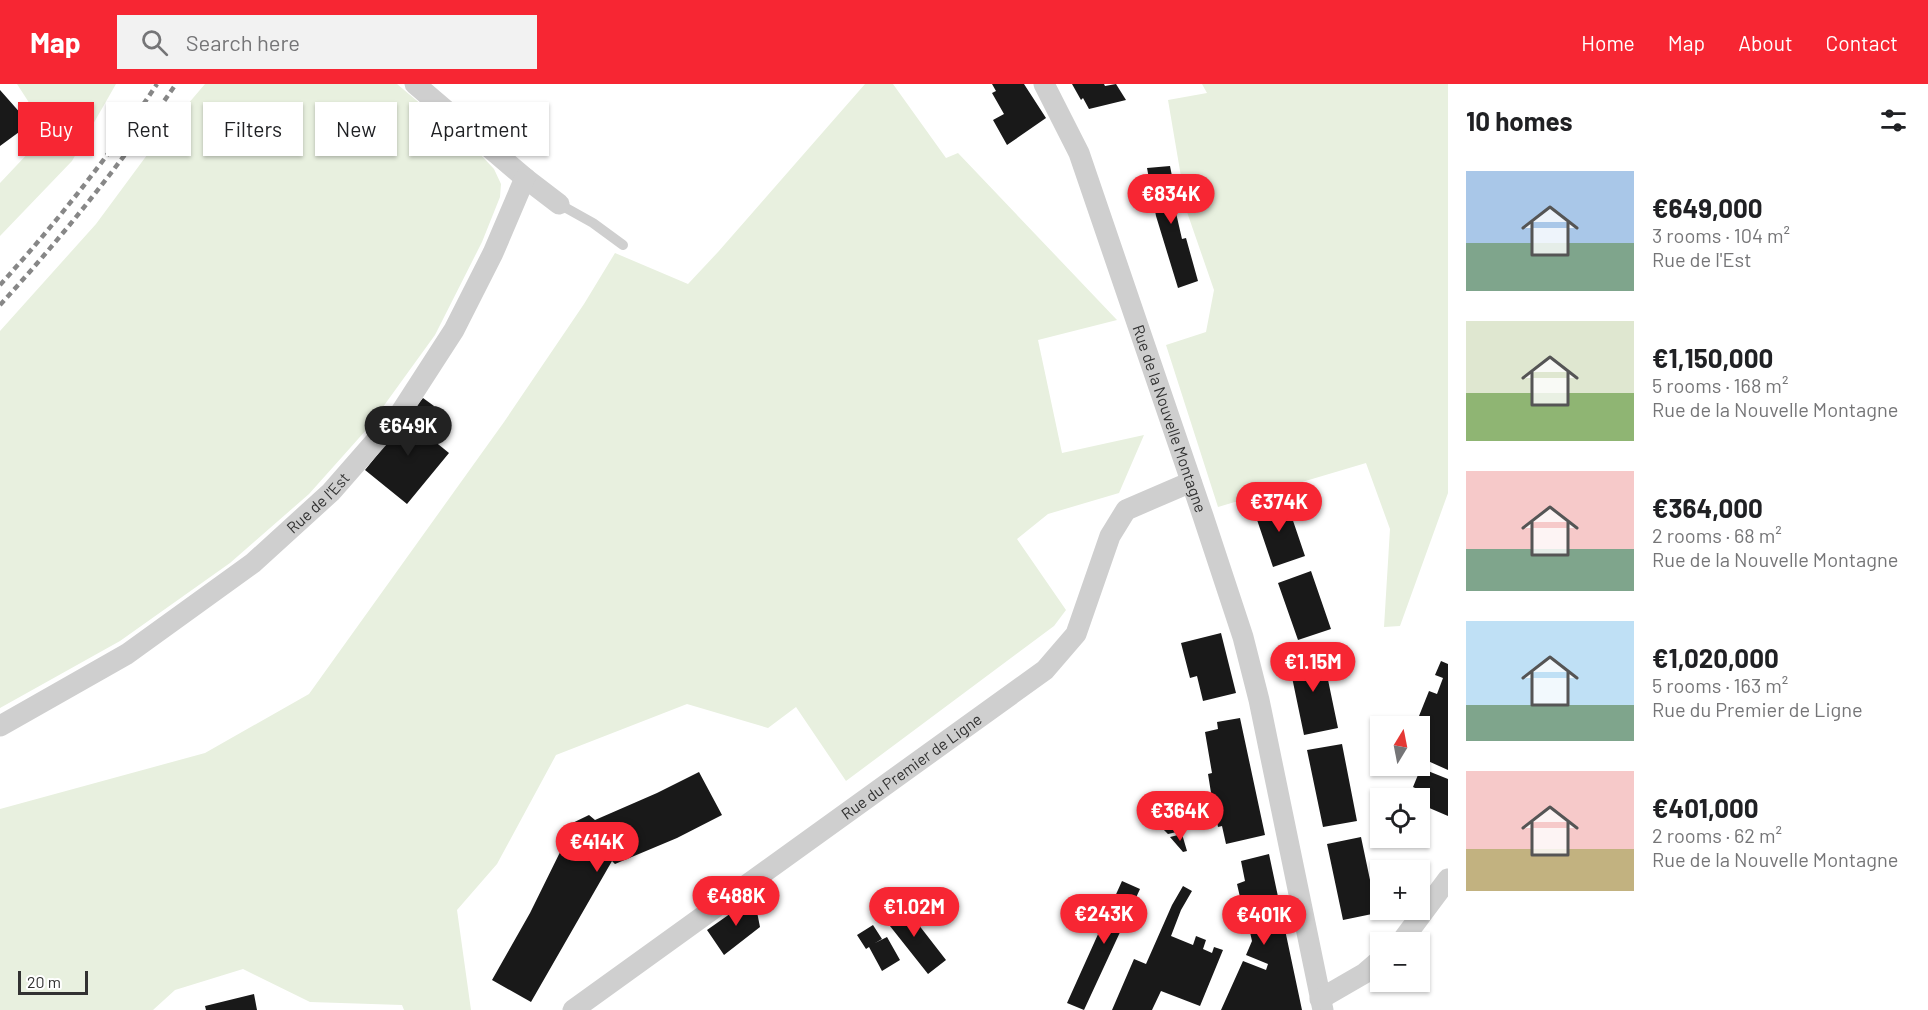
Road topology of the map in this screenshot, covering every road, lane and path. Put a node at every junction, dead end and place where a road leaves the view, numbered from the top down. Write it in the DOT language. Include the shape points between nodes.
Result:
graph roads {
  1 [pos="415,84"];
  2 [pos="1044,84"];
  3 [pos="525,178"];
  4 [pos="559,204"];
  5 [pos="623,245"];
  6 [pos="1191,482"];
  7 [pos="0,726"];
  8 [pos="1448,879"];
  9 [pos="1408,932"];
  10 [pos="1370,969"];
  11 [pos="1321,1005"];
  12 [pos="573,1010"];
  1 -- 3 [label="street"];
  2 -- 6 [label="street, Rue de la Nouvelle Montagne" via="1078,153"];
  3 -- 4 [label="street"];
  3 -- 7 [label="street, Rue de l'Est" via="454,330 401,412 331,492 253,563 127,654"];
  4 -- 5 [label="lane"];
  6 -- 11 [label="street, Rue de la Nouvelle Montagne" via="1243,637 1259,700"];
  6 -- 12 [label="street, Rue du Premier de Ligne" via="1126,510 1110,536 1076,634 1045,670"];
  8 -- 9 [label="street"];
  10 -- 11 [label="street"];
}
